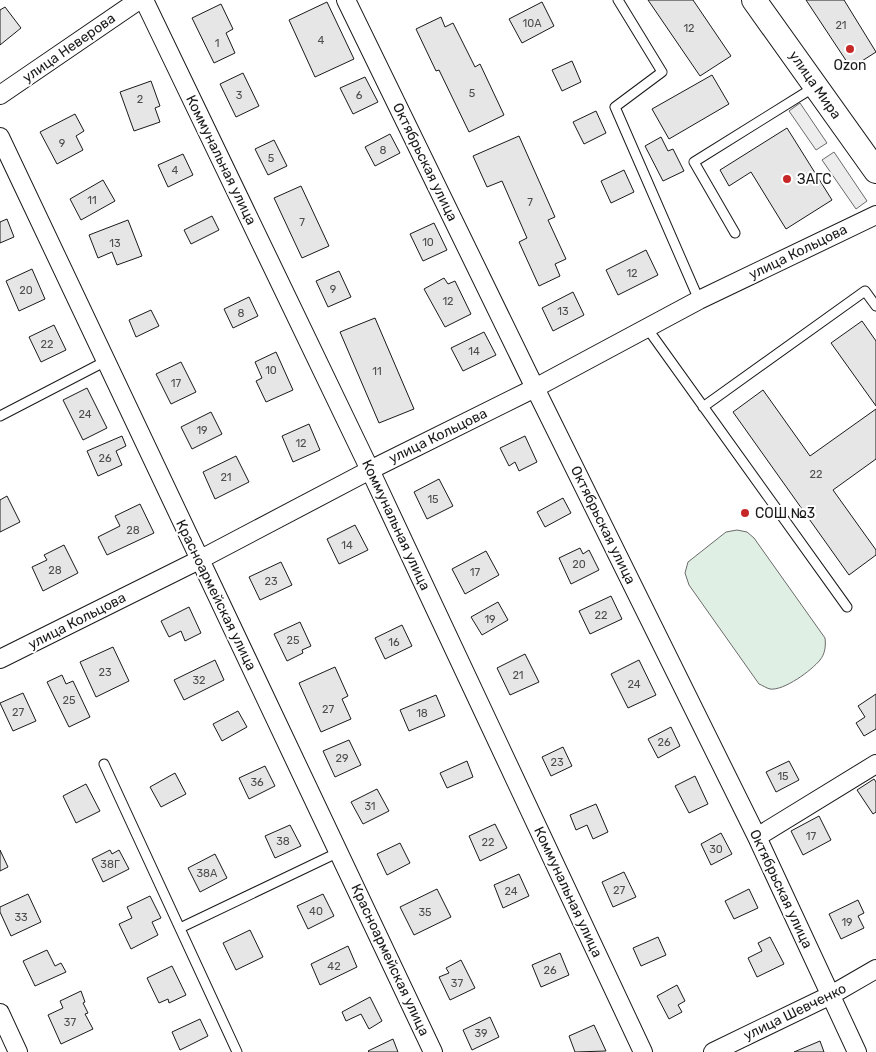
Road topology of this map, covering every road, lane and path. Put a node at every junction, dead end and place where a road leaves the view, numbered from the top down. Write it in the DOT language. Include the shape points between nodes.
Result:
graph roads {
  1 [pos="139,0"];
  2 [pos="144,0"];
  3 [pos="346,0"];
  4 [pos="618,0"];
  5 [pos="754,0"];
  6 [pos="816,86"];
  7 [pos="0,95"];
  8 [pos="0,137"];
  9 [pos="876,171"];
  10 [pos="876,214"];
  11 [pos="735,233"];
  12 [pos="700,300"];
  13 [pos="876,306"];
  14 [pos="647,328"];
  15 [pos="106,361"];
  16 [pos="535,388"];
  17 [pos="704,407"];
  18 [pos="0,416"];
  19 [pos="370,470"];
  20 [pos="199,560"];
  21 [pos="847,607"];
  22 [pos="0,660"];
  23 [pos="104,764"];
  24 [pos="876,764"];
  25 [pos="757,837"];
  26 [pos="340,852"];
  27 [pos="180,928"];
  28 [pos="876,970"];
  29 [pos="832,995"];
  30 [pos="1,1017"];
  31 [pos="18,1052"];
  32 [pos="237,1052"];
  33 [pos="433,1052"];
  34 [pos="643,1052"];
  35 [pos="713,1052"];
  36 [pos="857,1052"];
  1 -- 7 [label="street, улица Неверова"];
  2 -- 19 [label="street, Коммунальная улица"];
  3 -- 16 [label="street, Октябрьская улица"];
  4 -- 12 [label="lane" via="662,72 615,107"];
  5 -- 6 [label="street, улица Мира"];
  6 -- 9 [label="street, улица Мира"];
  6 -- 11 [label="lane" via="694,162"];
  8 -- 15 [label="street, Красноармейская улица"];
  10 -- 12 [label="street, улица Кольцова"];
  12 -- 14 [label="street, улица Кольцова"];
  13 -- 17 [label="lane" via="865,291"];
  14 -- 16 [label="street, улица Кольцова"];
  14 -- 17 [label="lane"];
  15 -- 18 [label="lane"];
  15 -- 20 [label="street, Красноармейская улица"];
  16 -- 19 [label="street, улица Кольцова"];
  16 -- 25 [label="street, Октябрьская улица"];
  17 -- 21 [label="lane"];
  19 -- 20 [label="street, улица Кольцова"];
  19 -- 34 [label="street, Коммунальная улица"];
  20 -- 22 [label="street, улица Кольцова"];
  20 -- 26 [label="street, Красноармейская улица"];
  23 -- 27 [label="lane"];
  24 -- 25 [label="street"];
  25 -- 29 [label="street, Октябрьская улица"];
  26 -- 27 [label="lane"];
  26 -- 33 [label="street, Красноармейская улица"];
  27 -- 32 [label="lane"];
  28 -- 29 [label="street, улица Шевченко"];
  29 -- 35 [label="street, улица Шевченко"];
  29 -- 36 [label="street, Октябрьская улица"];
  30 -- 31 [label="street"];
}
